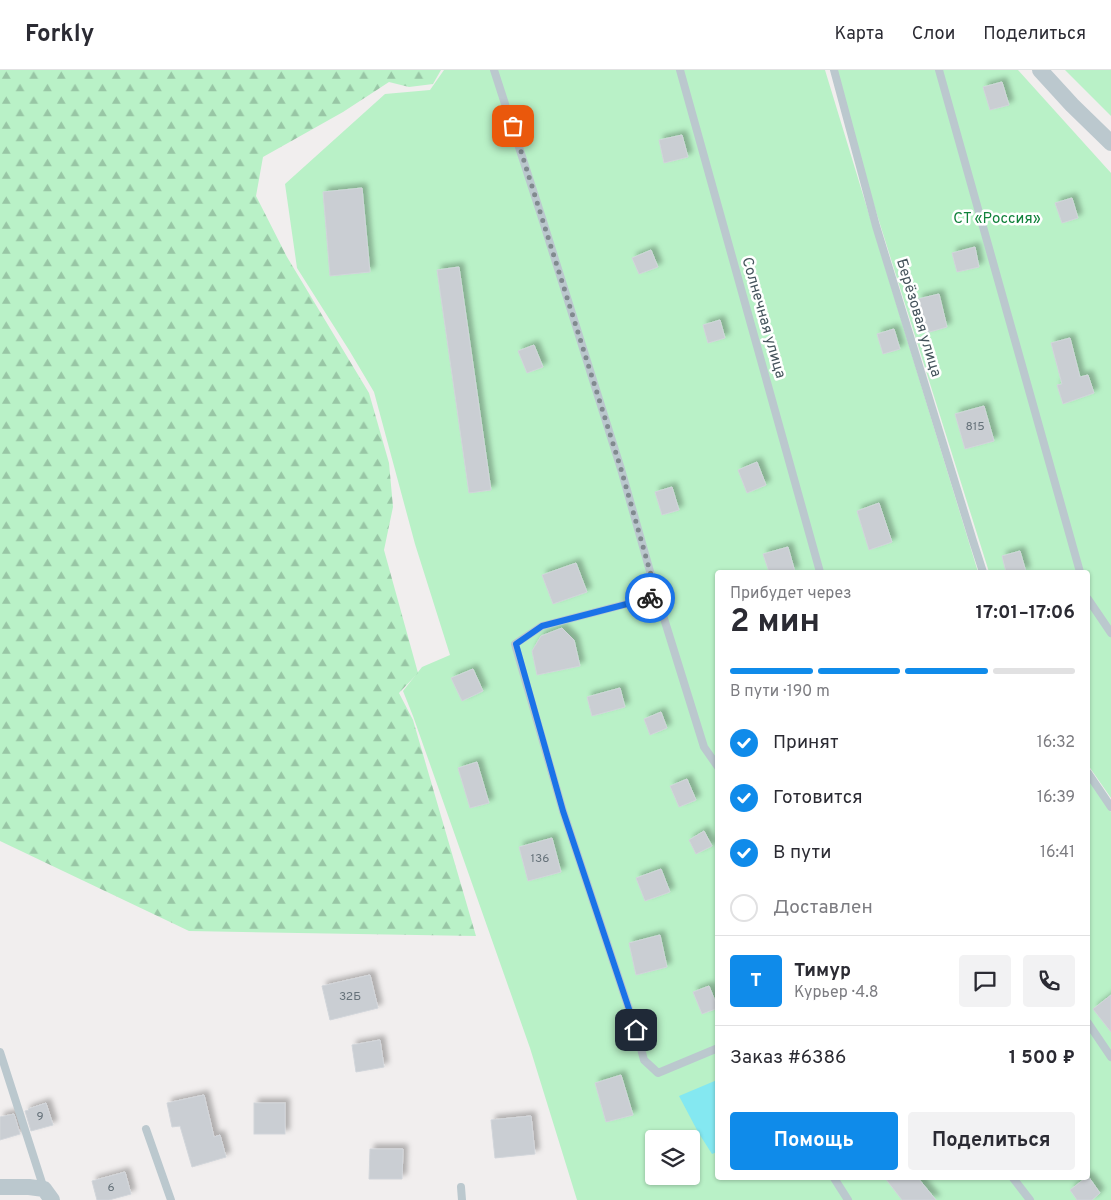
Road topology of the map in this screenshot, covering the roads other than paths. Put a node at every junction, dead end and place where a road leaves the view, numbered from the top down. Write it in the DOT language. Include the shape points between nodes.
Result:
graph roads {
  1 [pos="495,70"];
  2 [pos="680,70"];
  3 [pos="834,70"];
  4 [pos="939,70"];
  5 [pos="1040,70"];
  6 [pos="1111,143"];
  7 [pos="819,570"];
  8 [pos="983,570"];
  9 [pos="1079,570"];
  10 [pos="657,596"];
  11 [pos="1090,602"];
  12 [pos="1111,632"];
  13 [pos="715,763"];
  14 [pos="1090,776"];
  15 [pos="1111,806"];
  16 [pos="1090,1026"];
  17 [pos="715,1049"];
  18 [pos="0,1052"];
  19 [pos="1111,1057"];
  20 [pos="146,1129"];
  21 [pos="835,1180"];
  22 [pos="1015,1180"];
  23 [pos="0,1187"];
  24 [pos="461,1187"];
  25 [pos="48,1194"];
  26 [pos="171,1200"];
  27 [pos="462,1200"];
  28 [pos="848,1200"];
  29 [pos="1030,1200"];
  1 -- 10 [label="lane" via="621,469"];
  2 -- 7 [label="lane, Солнечная улица"];
  3 -- 8 [label="lane, Берёзовая улица" via="876,226"];
  4 -- 9 [label="lane"];
  5 -- 6 [label="street"];
  10 -- 13 [label="lane" via="704,747"];
  10 -- 17 [label="lane" via="542,626 516,644 563,811 644,1060 658,1073"];
  11 -- 12 [label="lane"];
  14 -- 15 [label="lane"];
  16 -- 19 [label="lane"];
  18 -- 25 [label="lane"];
  20 -- 26 [label="lane"];
  21 -- 28 [label="lane"];
  22 -- 29 [label="lane"];
  23 -- 25 [label="street" via="29,1187"];
  24 -- 27 [label="lane"];
}
